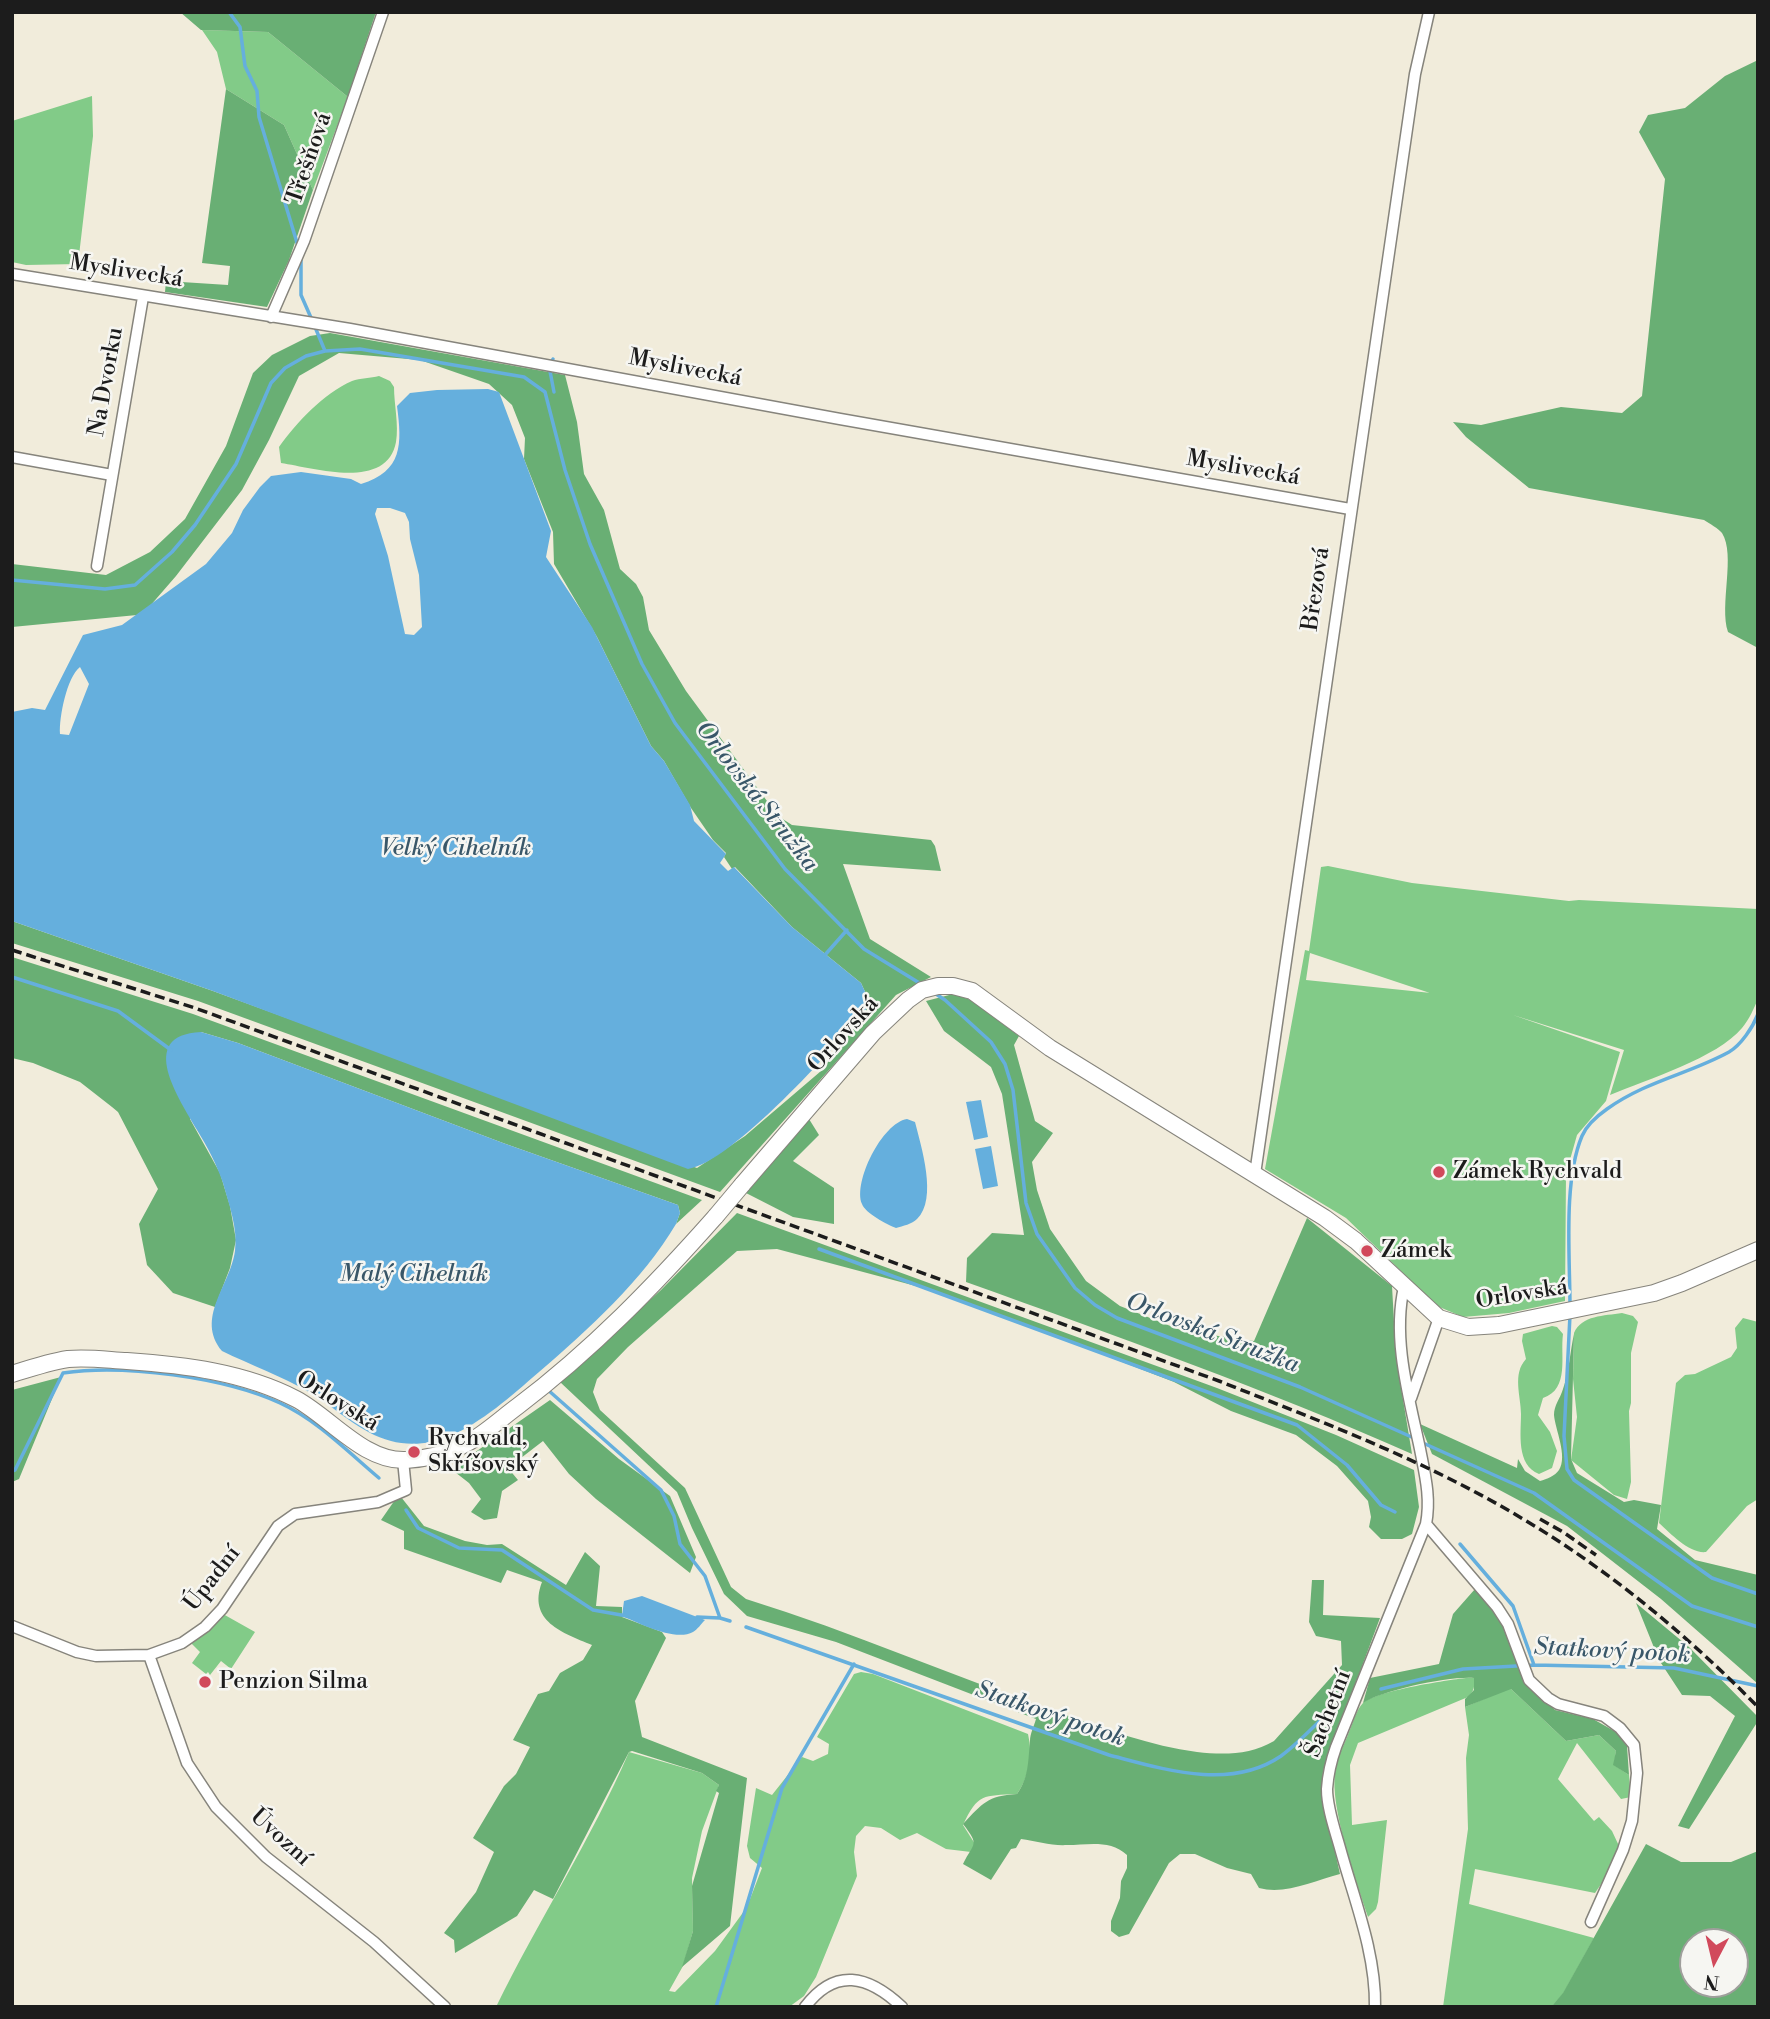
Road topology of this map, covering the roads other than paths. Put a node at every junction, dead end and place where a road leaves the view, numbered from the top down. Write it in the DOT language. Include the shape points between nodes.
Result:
graph roads {
  1 [pos="383,12"];
  2 [pos="1429,12"];
  3 [pos="12,274"];
  4 [pos="143,297"];
  5 [pos="271,317"];
  6 [pos="12,457"];
  7 [pos="112,475"];
  8 [pos="1350,509"];
  9 [pos="97,566"];
  10 [pos="1255,1174"];
  11 [pos="1758,1250"];
  12 [pos="1404,1287"];
  13 [pos="1439,1318"];
  14 [pos="12,1374"];
  15 [pos="1410,1398"];
  16 [pos="403,1460"];
  17 [pos="1426,1524"];
  18 [pos="12,1626"];
  19 [pos="149,1655"];
  20 [pos="1591,1923"];
  21 [pos="445,2007"];
  22 [pos="804,2007"];
  23 [pos="902,2007"];
  24 [pos="1375,2007"];
  1 -- 5 [label="street, Třešňová" via="304,241"];
  2 -- 8 [label="street, Březová" via="1415,74"];
  3 -- 4 [label="street, Myslivecká"];
  4 -- 5 [label="street, Myslivecká"];
  4 -- 7 [label="street, Na Dvorku"];
  5 -- 8 [label="street, Myslivecká"];
  6 -- 7 [label="street"];
  7 -- 9 [label="street, Na Dvorku"];
  8 -- 10 [label="street, Březová"];
  10 -- 12 [label="main road, Orlovská" via="1345,1231"];
  10 -- 16 [label="main road, Orlovská, bridge" via="1050,1048 972,990 930,988 908,1000 873,1033 716,1216 603,1336 459,1448"];
  11 -- 13 [label="main road, Orlovská" via="1654,1293 1570,1311 1477,1327"];
  12 -- 13 [label="main road, Orlovská"];
  12 -- 15 [label="street, Šachetní" via="1400,1358"];
  13 -- 15 [label="street"];
  14 -- 16 [label="main road, Orlovská" via="71,1359 219,1373 298,1400 375,1453"];
  15 -- 17 [label="street, Šachetní" via="1428,1487"];
  16 -- 19 [label="street, Úpadní" via="406,1490 378,1502 296,1514 278,1526 205,1627 182,1643"];
  17 -- 20 [label="street" via="1508,1623 1529,1679 1558,1704 1604,1716 1634,1745 1637,1773 1632,1821"];
  17 -- 24 [label="street, Šachetní" via="1328,1772 1327,1793 1370,1956"];
  18 -- 19 [label="street, Úpadní" via="77,1652"];
  19 -- 21 [label="street, Úvozní" via="187,1763 216,1807 266,1857 374,1942"];
  22 -- 23 [label="street" via="828,1983 849,1979 867,1983"];
}
